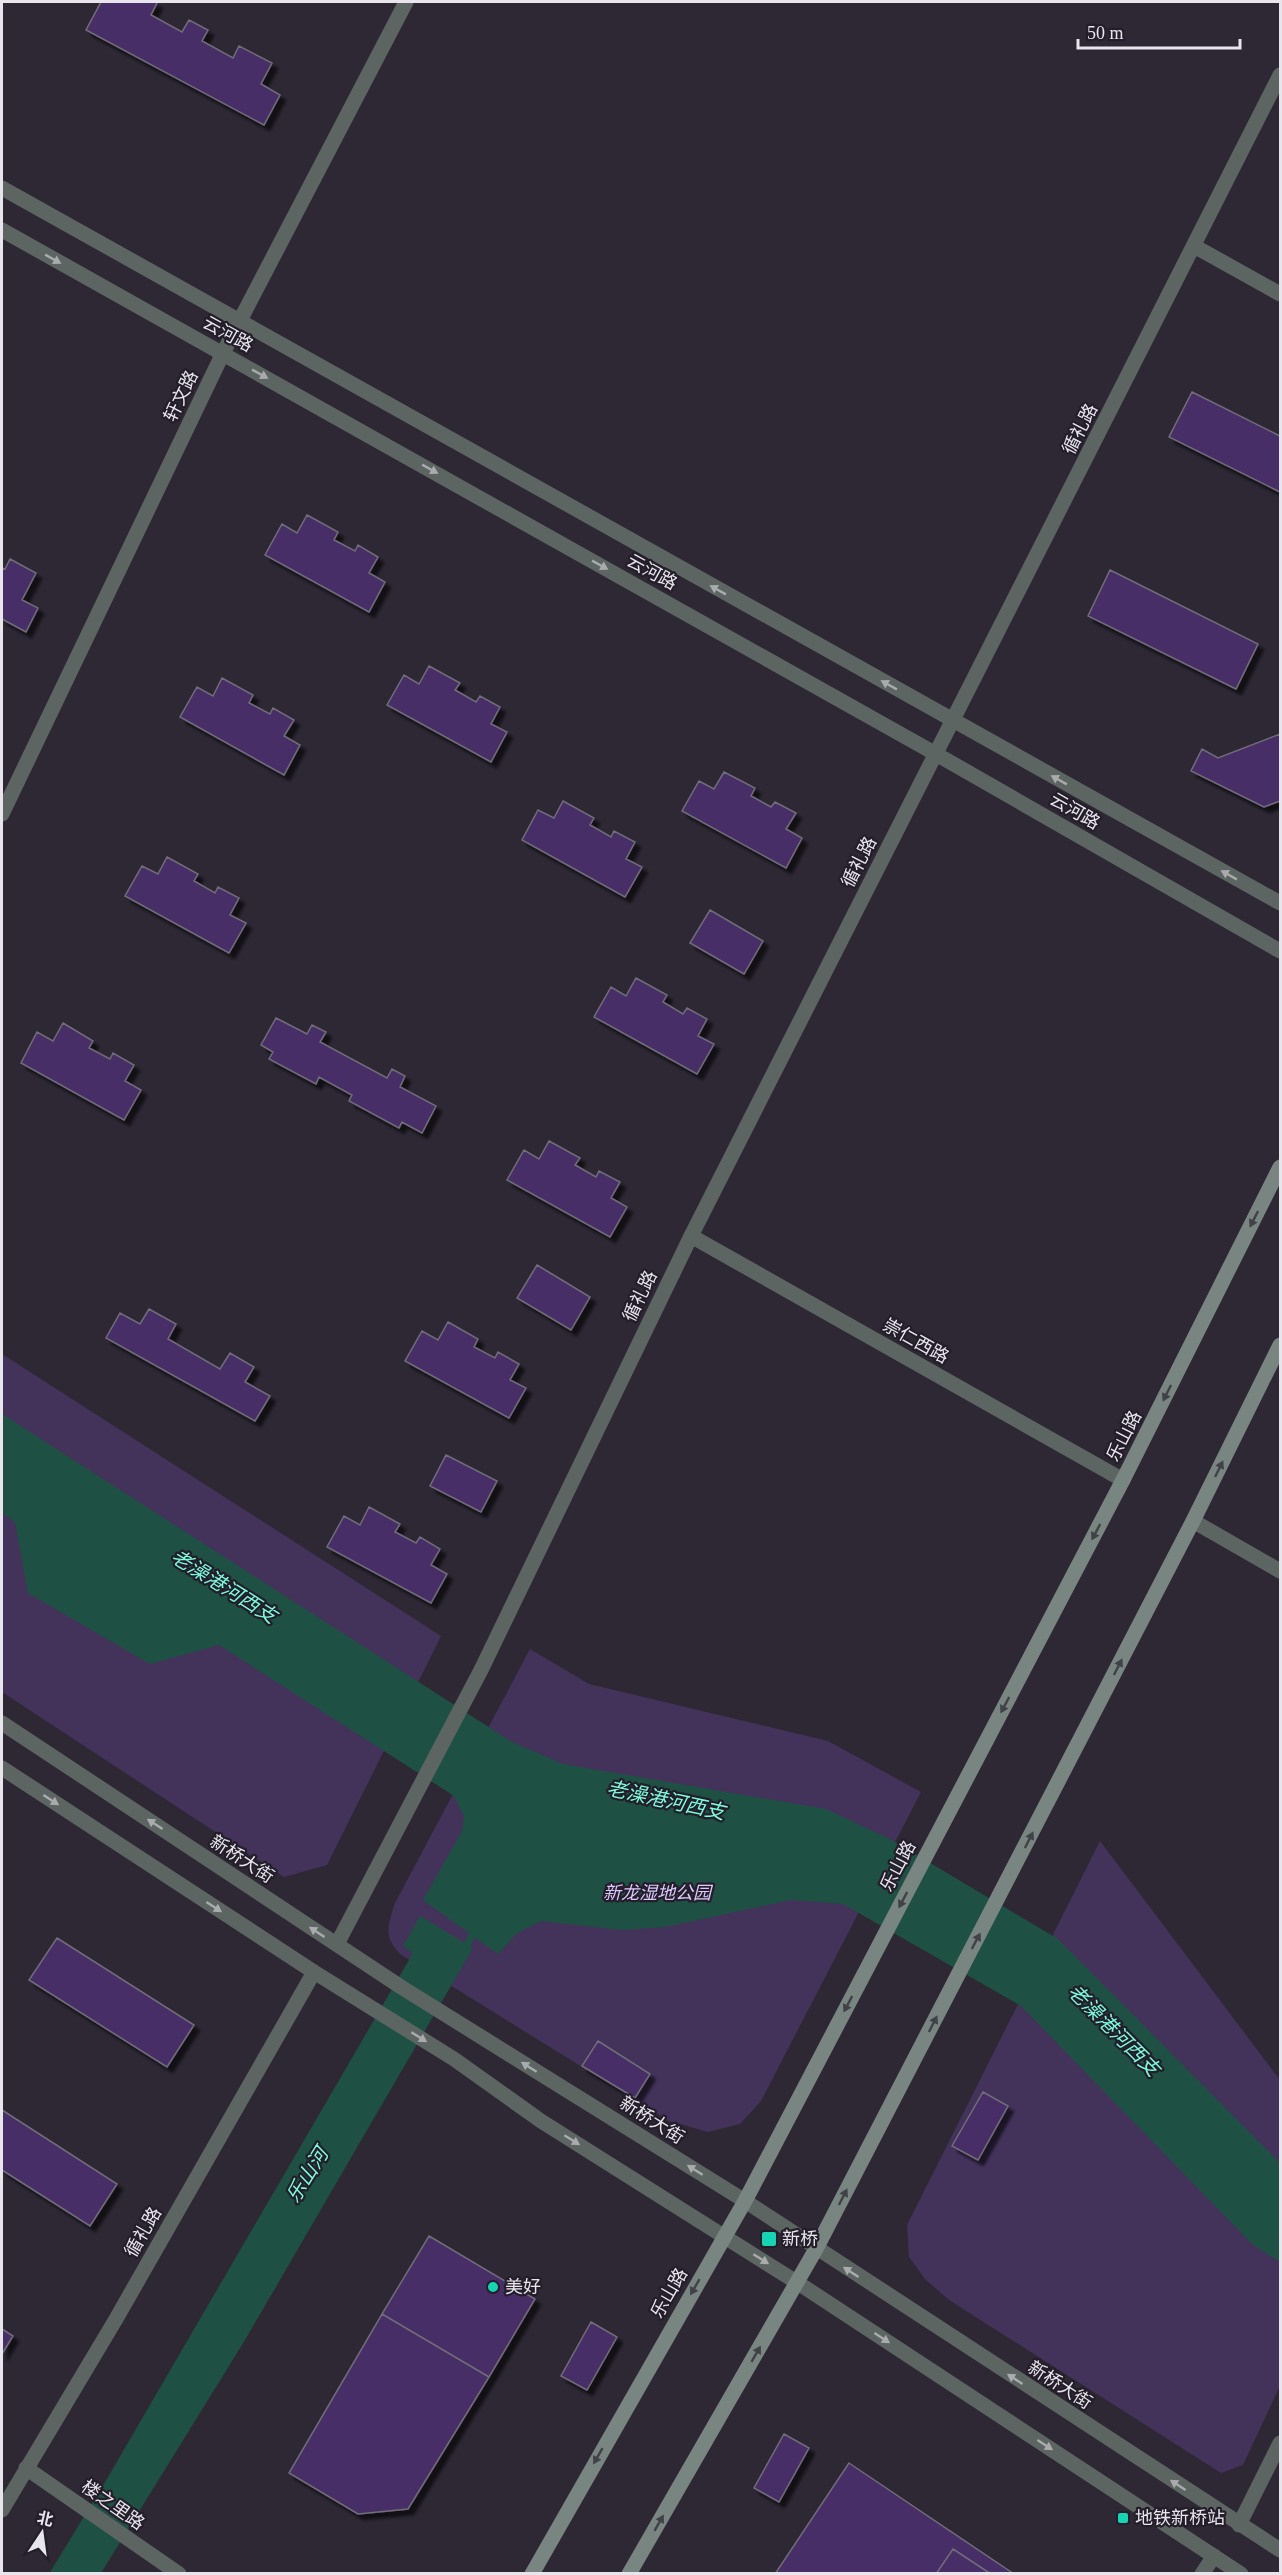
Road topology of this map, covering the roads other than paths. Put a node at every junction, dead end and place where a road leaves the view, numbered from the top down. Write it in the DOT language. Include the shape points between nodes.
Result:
graph roads {
  1 [pos="406,2"];
  2 [pos="1281,75"];
  3 [pos="2,188"];
  4 [pos="2,230"];
  5 [pos="1194,246"];
  6 [pos="1281,294"];
  7 [pos="240,323"];
  8 [pos="223,353"];
  9 [pos="954,721"];
  10 [pos="936,754"];
  11 [pos="2,814"];
  12 [pos="1281,903"];
  13 [pos="1281,951"];
  14 [pos="1281,1167"];
  15 [pos="691,1236"];
  16 [pos="1281,1345"];
  17 [pos="1123,1480"];
  18 [pos="1193,1521"];
  19 [pos="1281,1571"];
  20 [pos="2,1724"];
  21 [pos="2,1768"];
  22 [pos="337,1944"];
  23 [pos="314,1972"];
  24 [pos="745,2201"];
  25 [pos="724,2236"];
  26 [pos="816,2249"];
  27 [pos="798,2283"];
  28 [pos="1281,2443"];
  29 [pos="26,2468"];
  30 [pos="2,2510"];
  31 [pos="1239,2525"];
  32 [pos="1281,2550"];
  33 [pos="1214,2556"];
  34 [pos="179,2574"];
  35 [pos="531,2574"];
  36 [pos="630,2574"];
  37 [pos="1202,2574"];
  38 [pos="1240,2574"];
  1 -- 7 [label="street, 轩文路"];
  2 -- 5 [label="street, 循礼路"];
  3 -- 7 [label="street, 云河路"];
  4 -- 8 [label="street, 云河路, one-way"];
  5 -- 6 [label="street"];
  5 -- 9 [label="street, 循礼路"];
  7 -- 8 [label="street, 轩文路"];
  9 -- 7 [label="street, 云河路, one-way"];
  8 -- 10 [label="street, 云河路, one-way"];
  8 -- 11 [label="street, 轩文路"];
  9 -- 10 [label="street, 循礼路"];
  12 -- 9 [label="street, 云河路, one-way"];
  10 -- 13 [label="street, 云河路"];
  10 -- 15 [label="street, 循礼路"];
  14 -- 17 [label="main road, 乐山路, one-way"];
  15 -- 17 [label="street, 崇仁西路"];
  15 -- 22 [label="street, 循礼路" via="481,1670"];
  18 -- 16 [label="main road, one-way"];
  17 -- 24 [label="main road, 乐山路, one-way"];
  18 -- 19 [label="street"];
  26 -- 18 [label="main road, one-way"];
  22 -- 20 [label="street, 新桥大街, one-way"];
  21 -- 23 [label="street, one-way"];
  24 -- 22 [label="street, 新桥大街, one-way"];
  23 -- 25 [label="street, one-way"];
  23 -- 29 [label="street, 循礼路" via="116,2319"];
  24 -- 25 [label="main road, 乐山路"];
  24 -- 26 [label="street, 新桥大街"];
  25 -- 27 [label="street, one-way"];
  25 -- 35 [label="main road, 乐山路, one-way"];
  26 -- 27 [label="main road"];
  31 -- 26 [label="street, 新桥大街, one-way"];
  27 -- 33 [label="street, one-way"];
  36 -- 27 [label="main road, one-way"];
  28 -- 31 [label="street"];
  29 -- 30 [label="street, 循礼路"];
  29 -- 34 [label="street, 楼之里路"];
  31 -- 32 [label="street, 新桥大街"];
  33 -- 37 [label="street"];
  33 -- 38 [label="street"];
}
